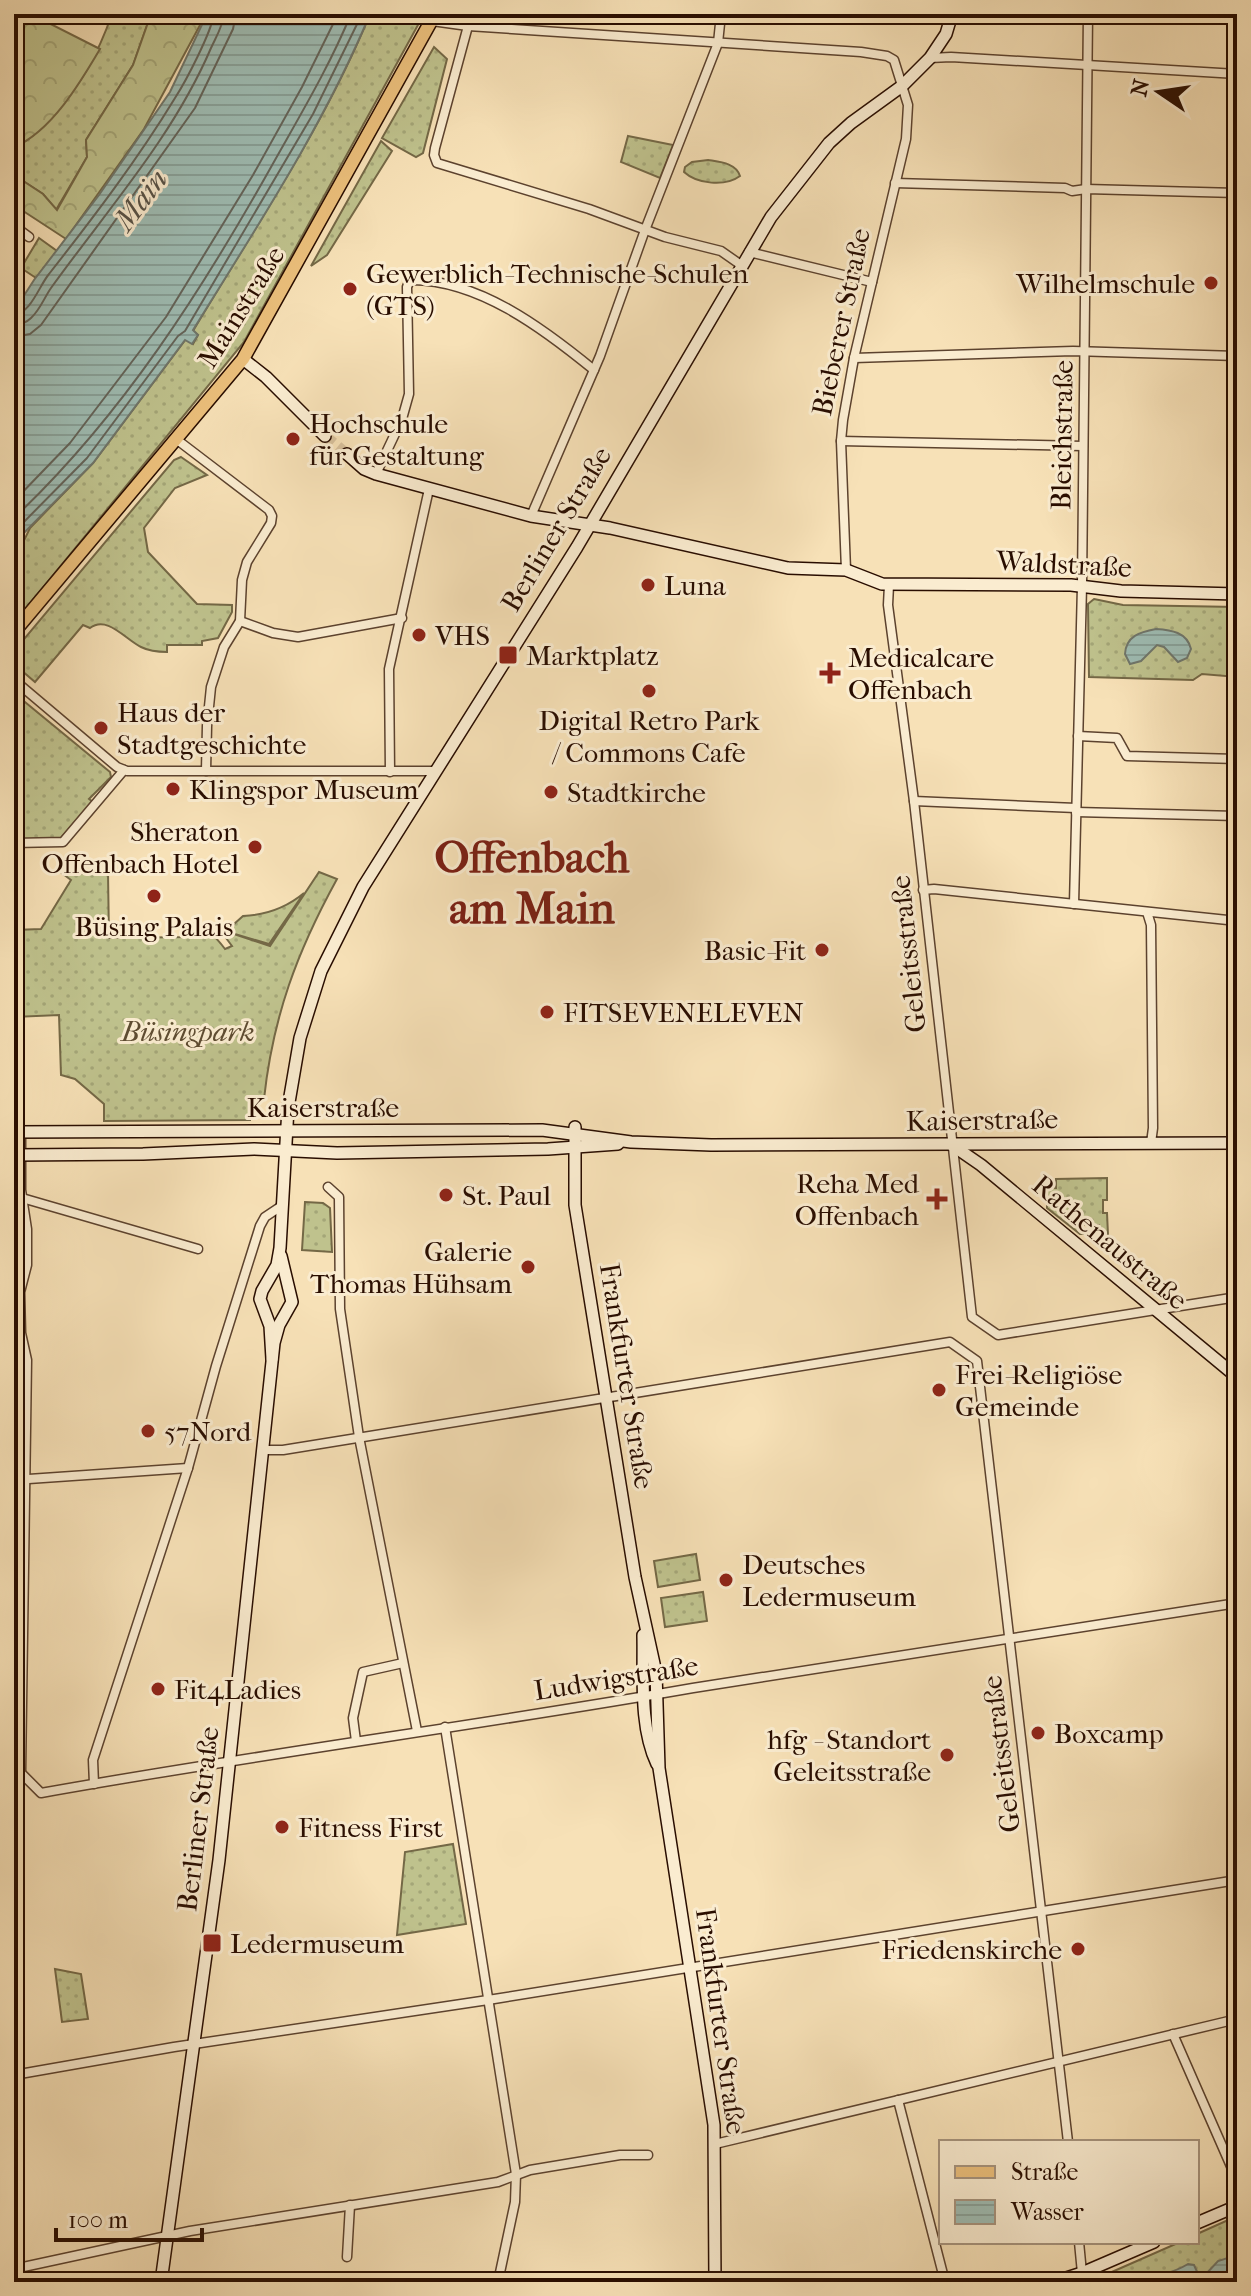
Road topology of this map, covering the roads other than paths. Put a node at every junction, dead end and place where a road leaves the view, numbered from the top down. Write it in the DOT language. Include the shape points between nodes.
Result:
graph roads {
  1 [pos="721,14"];
  2 [pos="1088,14"];
  3 [pos="956,15"];
  4 [pos="433,17"];
  5 [pos="468,26"];
  6 [pos="946,34"];
  7 [pos="718,43"];
  8 [pos="951,57"];
  9 [pos="930,58"];
  10 [pos="1088,65"];
  11 [pos="1237,74"];
  12 [pos="902,86"];
  13 [pos="895,183"];
  14 [pos="1086,189"];
  15 [pos="1237,193"];
  16 [pos="14,226"];
  17 [pos="645,230"];
  18 [pos="29,237"];
  19 [pos="749,252"];
  20 [pos="741,265"];
  21 [pos="872,282"];
  22 [pos="1085,352"];
  23 [pos="1237,356"];
  24 [pos="854,358"];
  25 [pos="243,359"];
  26 [pos="594,370"];
  27 [pos="325,436"];
  28 [pos="176,439"];
  29 [pos="841,441"];
  30 [pos="1083,446"];
  31 [pos="347,454"];
  32 [pos="376,474"];
  33 [pos="429,489"];
  34 [pos="531,516"];
  35 [pos="589,526"];
  36 [pos="846,570"];
  37 [pos="889,585"];
  38 [pos="1082,586"];
  39 [pos="1237,594"];
  40 [pos="402,618"];
  41 [pos="240,621"];
  42 [pos="14,632"];
  43 [pos="14,680"];
  44 [pos="1078,736"];
  45 [pos="1237,759"];
  46 [pos="124,770"];
  47 [pos="206,771"];
  48 [pos="436,771"];
  49 [pos="390,772"];
  50 [pos="914,801"];
  51 [pos="1076,810"];
  52 [pos="1237,816"];
  53 [pos="14,843"];
  54 [pos="923,890"];
  55 [pos="1074,904"];
  56 [pos="1147,912"];
  57 [pos="1237,921"];
  58 [pos="16,1130"];
  59 [pos="472,1130"];
  60 [pos="575,1130"];
  61 [pos="286,1131"];
  62 [pos="631,1142"];
  63 [pos="1151,1143"];
  64 [pos="1237,1143"];
  65 [pos="952,1145"];
  66 [pos="575,1148"];
  67 [pos="472,1150"];
  68 [pos="286,1151"];
  69 [pos="18,1155"];
  70 [pos="328,1187"];
  71 [pos="22,1198"];
  72 [pos="283,1205"];
  73 [pos="280,1248"];
  74 [pos="198,1249"];
  75 [pos="1237,1297"];
  76 [pos="1156,1311"];
  77 [pos="272,1359"];
  78 [pos="1237,1377"];
  79 [pos="606,1398"];
  80 [pos="359,1437"];
  81 [pos="263,1450"];
  82 [pos="188,1468"];
  83 [pos="24,1479"];
  84 [pos="14,1480"];
  85 [pos="1237,1603"];
  86 [pos="643,1625"];
  87 [pos="1010,1638"];
  88 [pos="403,1663"];
  89 [pos="658,1695"];
  90 [pos="644,1697"];
  91 [pos="445,1727"];
  92 [pos="417,1731"];
  93 [pos="356,1741"];
  94 [pos="230,1761"];
  95 [pos="659,1768"];
  96 [pos="21,1773"];
  97 [pos="14,1781"];
  98 [pos="94,1784"];
  99 [pos="1237,1880"];
  100 [pos="1041,1911"];
  101 [pos="690,1967"];
  102 [pos="488,2000"];
  103 [pos="1237,2019"];
  104 [pos="1173,2034"];
  105 [pos="193,2044"];
  106 [pos="1059,2062"];
  107 [pos="14,2075"];
  108 [pos="898,2100"];
  109 [pos="1068,2140"];
  110 [pos="715,2144"];
  111 [pos="648,2155"];
  112 [pos="516,2174"];
  113 [pos="1237,2180"];
  114 [pos="350,2205"];
  115 [pos="1237,2206"];
  116 [pos="1199,2222"];
  117 [pos="167,2236"];
  118 [pos="1079,2244"];
  119 [pos="1149,2244"];
  120 [pos="347,2257"];
  121 [pos="14,2269"];
  122 [pos="1082,2273"];
  123 [pos="161,2282"];
  124 [pos="498,2282"];
  125 [pos="715,2282"];
  126 [pos="945,2282"];
  127 [pos="1054,2282"];
  1 -- 7 [label="street"];
  2 -- 10 [label="street, Bleichstraße"];
  3 -- 6 [label="main road"];
  4 -- 5 [label="street"];
  4 -- 25 [label="main road, Mainstraße"];
  5 -- 7 [label="street"];
  5 -- 17 [label="street" via="435,160"];
  6 -- 8 [label="street" via="944,50"];
  6 -- 9 [label="main road"];
  7 -- 12 [label="street" via="882,55 897,65"];
  7 -- 17 [label="street"];
  8 -- 9 [label="street"];
  8 -- 10 [label="street"];
  9 -- 12 [label="main road"];
  10 -- 11 [label="street"];
  10 -- 14 [label="street, Bleichstraße"];
  12 -- 13 [label="street, Bieberer Straße" via="909,113"];
  12 -- 19 [label="main road, Berliner Straße" via="840,132 816,158"];
  13 -- 14 [label="street"];
  13 -- 21 [label="street, Bieberer Straße"];
  14 -- 15 [label="street"];
  14 -- 22 [label="street, Bleichstraße"];
  16 -- 18 [label="street"];
  17 -- 20 [label="street" via="721,251"];
  17 -- 26 [label="street"];
  19 -- 20 [label="main road, Berliner Straße"];
  19 -- 21 [label="street"];
  20 -- 35 [label="main road, Berliner Straße"];
  21 -- 24 [label="street, Bieberer Straße"];
  22 -- 23 [label="street"];
  22 -- 24 [label="street"];
  22 -- 30 [label="street, Bleichstraße"];
  24 -- 29 [label="street, Bieberer Straße"];
  25 -- 27 [label="main road"];
  25 -- 28 [label="main road, Mainstraße"];
  26 -- 32 [label="street" via="512,312 460,289 410,280 408,400"];
  26 -- 34 [label="street"];
  28 -- 41 [label="street" via="269,510 272,519 244,570"];
  28 -- 42 [label="main road, Mainstraße"];
  29 -- 30 [label="street"];
  29 -- 36 [label="street, Bieberer Straße"];
  30 -- 38 [label="street, Bleichstraße"];
  31 -- 32 [label="main road"];
  32 -- 33 [label="main road"];
  33 -- 34 [label="main road"];
  33 -- 40 [label="street"];
  34 -- 35 [label="main road"];
  35 -- 36 [label="main road" via="788,568"];
  35 -- 48 [label="main road, Berliner Straße"];
  36 -- 37 [label="main road"];
  37 -- 38 [label="main road, Waldstraße"];
  37 -- 50 [label="street, Geleitsstraße"];
  38 -- 39 [label="main road, Waldstraße"];
  38 -- 44 [label="street, Bleichstraße"];
  40 -- 41 [label="street" via="298,637"];
  40 -- 49 [label="street" via="389,669"];
  41 -- 47 [label="street" via="224,647 211,687"];
  43 -- 46 [label="street"];
  44 -- 45 [label="street" via="1117,738 1127,756"];
  44 -- 51 [label="street, Bleichstraße"];
  46 -- 47 [label="street"];
  46 -- 53 [label="street" via="63,842"];
  47 -- 49 [label="street"];
  48 -- 49 [label="street"];
  48 -- 61 [label="main road, Berliner Straße" via="363,887 321,971 293,1066"];
  50 -- 51 [label="street"];
  50 -- 54 [label="street, Geleitsstraße"];
  51 -- 52 [label="street"];
  51 -- 55 [label="street, Bleichstraße"];
  54 -- 55 [label="street"];
  54 -- 65 [label="street, Geleitsstraße"];
  55 -- 56 [label="street"];
  56 -- 57 [label="street"];
  56 -- 63 [label="street"];
  58 -- 61 [label="main road, Kaiserstraße"];
  58 -- 69 [label="street"];
  59 -- 60 [label="main road, Kaiserstraße"];
  59 -- 61 [label="main road, Kaiserstraße"];
  59 -- 67 [label="main road"];
  60 -- 62 [label="main road, Kaiserstraße"];
  60 -- 66 [label="main road, Frankfurter Straße"];
  61 -- 68 [label="main road, Berliner Straße"];
  62 -- 65 [label="main road, Kaiserstraße"];
  62 -- 66 [label="main road, Kaiserstraße"];
  63 -- 64 [label="main road, Kaiserstraße"];
  63 -- 65 [label="main road, Kaiserstraße"];
  65 -- 76 [label="main road, Rathenaustraße"];
  65 -- 76 [label="street, Geleitsstraße" via="972,1317 998,1335"];
  66 -- 67 [label="main road, Kaiserstraße"];
  66 -- 79 [label="main road, Frankfurter Straße" via="575,1205"];
  67 -- 68 [label="main road, Kaiserstraße"];
  68 -- 69 [label="main road, Kaiserstraße"];
  68 -- 72 [label="main road, Berliner Straße"];
  69 -- 71 [label="street"];
  70 -- 80 [label="street" via="339,1197 339,1299"];
  71 -- 74 [label="street"];
  71 -- 83 [label="street" via="27,1253 20,1292 27,1360"];
  72 -- 73 [label="main road, Berliner Straße"];
  72 -- 82 [label="street" via="260,1226"];
  73 -- 77 [label="main road, Berliner Straße" via="292,1302 277,1330"];
  73 -- 77 [label="main road, Berliner Straße" via="260,1299 270,1326"];
  75 -- 76 [label="street"];
  76 -- 78 [label="main road, Rathenaustraße"];
  77 -- 81 [label="main road, Berliner Straße"];
  79 -- 80 [label="street"];
  79 -- 86 [label="main road, Frankfurter Straße"];
  79 -- 87 [label="street, Geleitsstraße" via="950,1342 977,1361"];
  80 -- 81 [label="street"];
  80 -- 88 [label="street"];
  81 -- 94 [label="main road, Berliner Straße"];
  82 -- 83 [label="street"];
  82 -- 98 [label="street" via="93,1760"];
  83 -- 84 [label="street"];
  83 -- 96 [label="street"];
  85 -- 87 [label="street, Ludwigstraße"];
  86 -- 89 [label="main road, Frankfurter Straße"];
  86 -- 90 [label="main road, Frankfurter Straße"];
  87 -- 89 [label="street, Ludwigstraße"];
  87 -- 100 [label="street, Geleitsstraße"];
  88 -- 92 [label="street"];
  88 -- 93 [label="street" via="363,1672 353,1718"];
  89 -- 90 [label="street, Ludwigstraße"];
  89 -- 95 [label="main road, Frankfurter Straße"];
  90 -- 91 [label="street, Ludwigstraße"];
  90 -- 95 [label="main road, Frankfurter Straße" via="650,1749"];
  91 -- 92 [label="street, Ludwigstraße"];
  91 -- 102 [label="street"];
  92 -- 93 [label="street, Ludwigstraße"];
  93 -- 94 [label="street, Ludwigstraße"];
  94 -- 98 [label="street, Ludwigstraße"];
  94 -- 105 [label="main road, Berliner Straße"];
  95 -- 101 [label="main road, Frankfurter Straße"];
  96 -- 97 [label="street"];
  96 -- 98 [label="street, Ludwigstraße" via="41,1793"];
  99 -- 100 [label="street"];
  100 -- 101 [label="street"];
  100 -- 106 [label="street, Geleitsstraße"];
  101 -- 102 [label="street"];
  101 -- 110 [label="main road, Frankfurter Straße"];
  102 -- 105 [label="street"];
  102 -- 112 [label="street"];
  103 -- 104 [label="street"];
  104 -- 106 [label="street"];
  104 -- 113 [label="street"];
  105 -- 107 [label="street"];
  105 -- 117 [label="main road, Berliner Straße"];
  106 -- 108 [label="street"];
  106 -- 109 [label="street, Geleitsstraße"];
  108 -- 110 [label="street"];
  108 -- 126 [label="street"];
  110 -- 125 [label="main road, Frankfurter Straße"];
  111 -- 112 [label="street"];
  112 -- 114 [label="street" via="498,2182"];
  112 -- 124 [label="street"];
  114 -- 117 [label="street"];
  114 -- 120 [label="street"];
  115 -- 116 [label="main road"];
  117 -- 121 [label="street"];
  117 -- 123 [label="main road, Berliner Straße"];
  118 -- 122 [label="street"];
  119 -- 122 [label="main road"];
  122 -- 127 [label="main road"];
}
